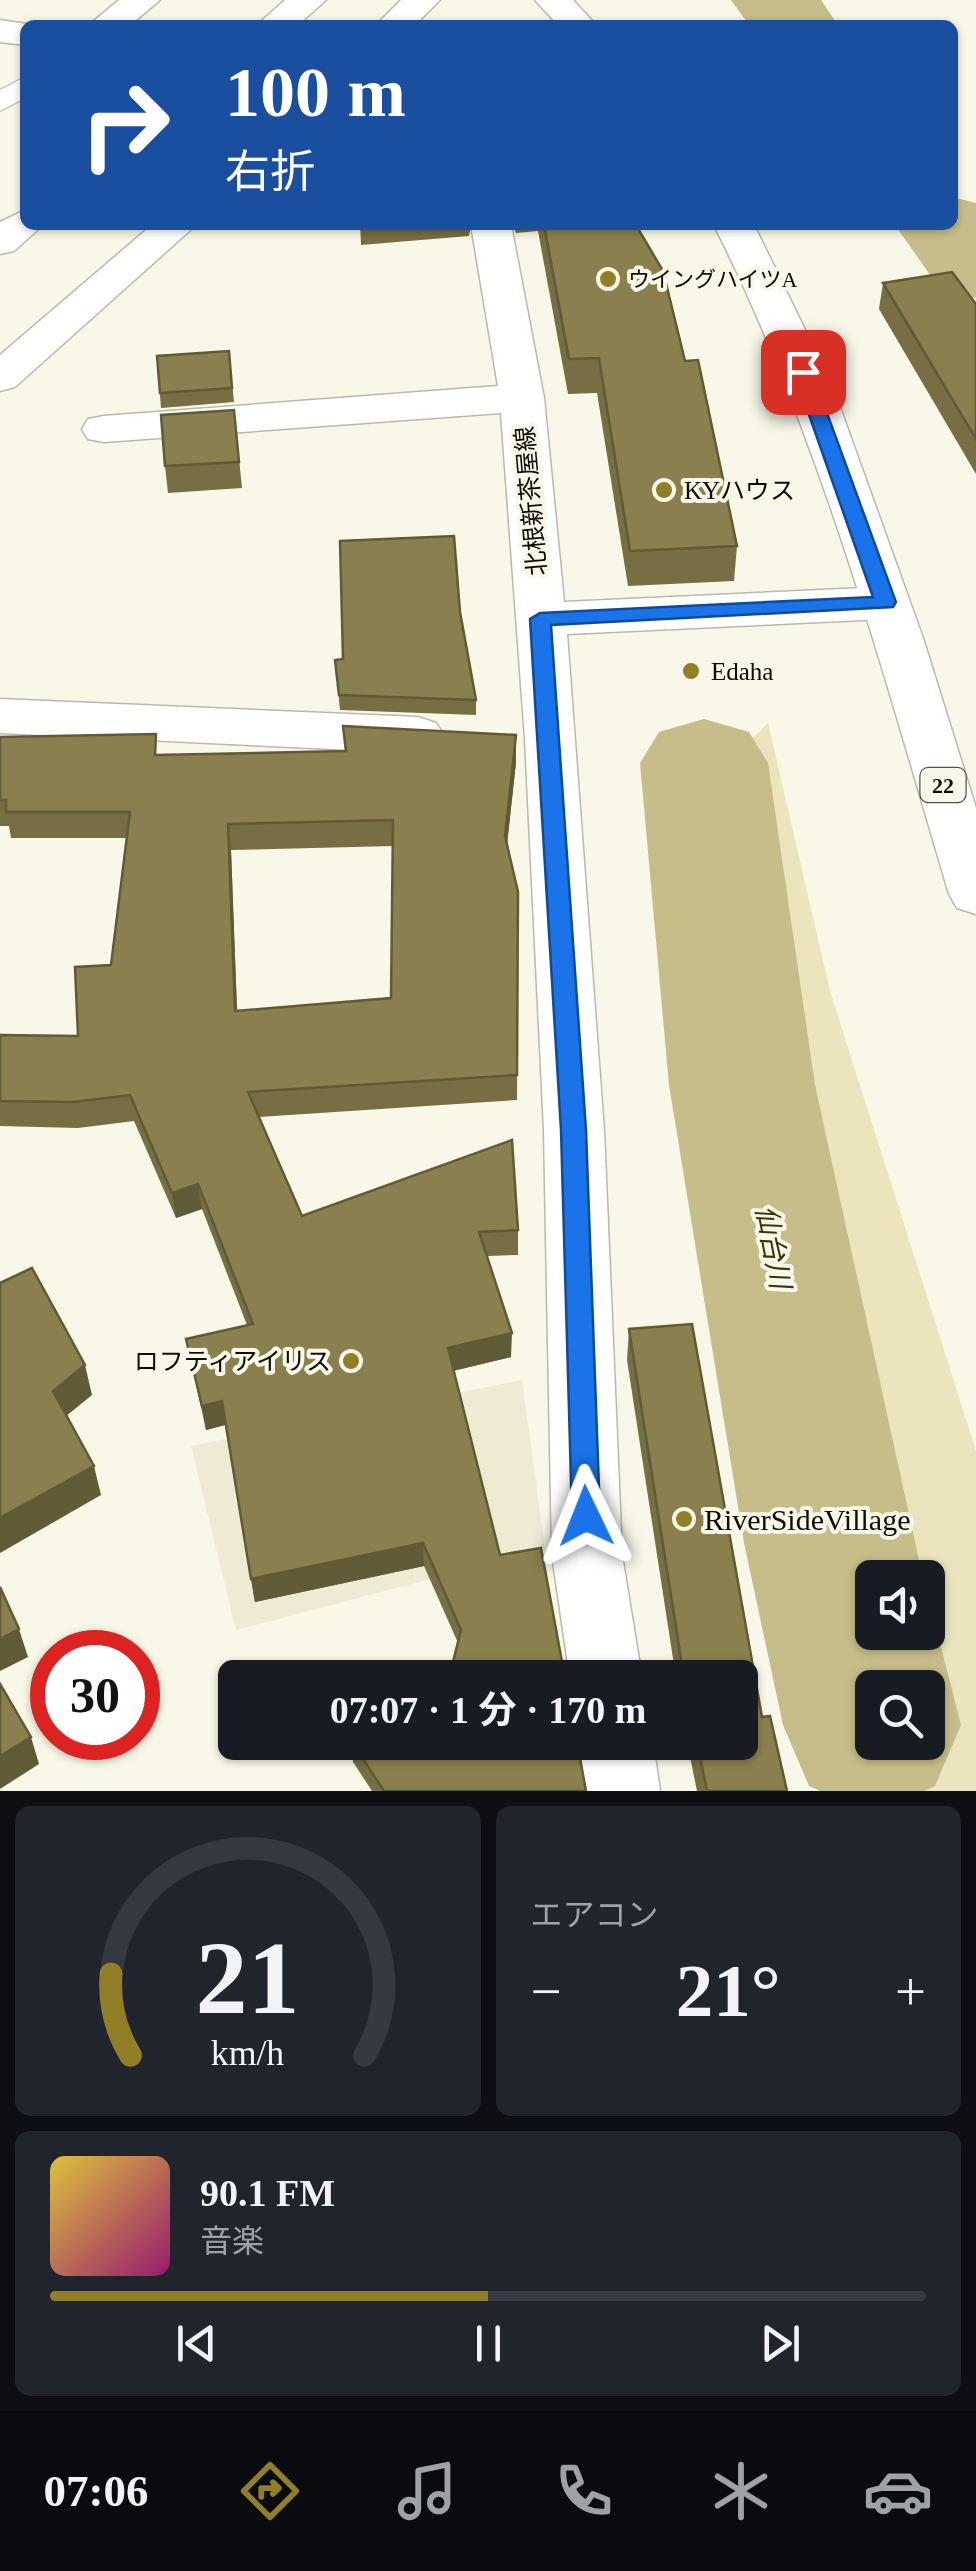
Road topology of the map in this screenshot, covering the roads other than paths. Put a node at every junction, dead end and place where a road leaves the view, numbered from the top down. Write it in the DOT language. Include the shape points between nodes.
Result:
graph roads {
  1 [pos="142,0"];
  2 [pos="308,0"];
  3 [pos="422,0"];
  4 [pos="553,0"];
  5 [pos="114,20"];
  6 [pos="282,20"];
  7 [pos="400,20"];
  8 [pos="573,20"];
  9 [pos="20,226"];
  10 [pos="170,230"];
  11 [pos="492,230"];
  12 [pos="737,230"];
  13 [pos="0,242"];
  14 [pos="0,378"];
  15 [pos="522,398"];
  16 [pos="104,430"];
  17 [pos="886,602"];
  18 [pos="540,619"];
  19 [pos="0,716"];
  20 [pos="512,738"];
  21 [pos="976,894"];
  22 [pos="603,1660"];
  23 [pos="619,1760"];
  24 [pos="623,1791"];
  1 -- 5 [label="street"];
  2 -- 6 [label="street"];
  3 -- 7 [label="street"];
  4 -- 8 [label="street"];
  9 -- 13 [label="street"];
  10 -- 14 [label="street"];
  11 -- 15 [label="street, 北根新茶屋線"];
  12 -- 17 [label="street, 22" via="817,405"];
  15 -- 16 [label="street"];
  15 -- 18 [label="street, 北根新茶屋線"];
  17 -- 18 [label="street"];
  17 -- 21 [label="street, 22"];
  18 -- 20 [label="street, 北根新茶屋線"];
  19 -- 20 [label="street"];
  20 -- 22 [label="street, 北根新茶屋線" via="574,1130 587,1554"];
  23 -- 24 [label="street"];
}
